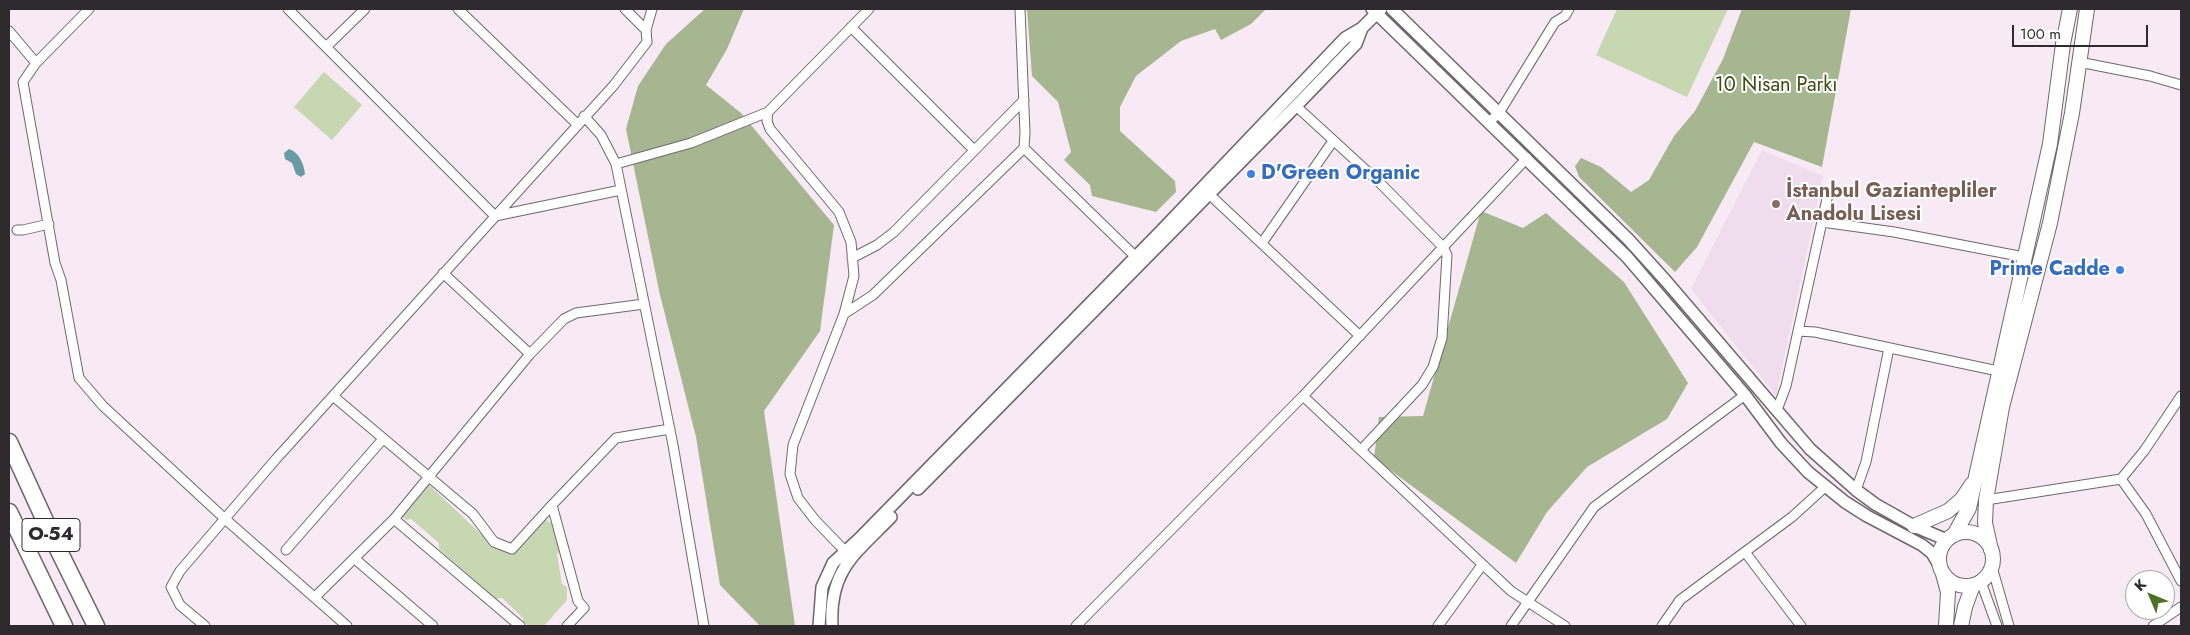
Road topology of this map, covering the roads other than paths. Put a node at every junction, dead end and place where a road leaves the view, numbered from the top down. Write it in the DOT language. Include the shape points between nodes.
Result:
graph roads {
  1 [pos="90,9"];
  2 [pos="288,9"];
  3 [pos="365,9"];
  4 [pos="458,9"];
  5 [pos="625,9"];
  6 [pos="652,9"];
  7 [pos="869,9"];
  8 [pos="1020,9"];
  9 [pos="1392,9"];
  10 [pos="1569,9"];
  11 [pos="2070,9"];
  12 [pos="2087,9"];
  13 [pos="1377,10"];
  14 [pos="851,27"];
  15 [pos="1362,28"];
  16 [pos="646,30"];
  17 [pos="9,31"];
  18 [pos="326,47"];
  19 [pos="2079,62"];
  20 [pos="36,63"];
  21 [pos="2181,85"];
  22 [pos="1024,100"];
  23 [pos="1296,106"];
  24 [pos="768,112"];
  25 [pos="1499,113"];
  26 [pos="584,116"];
  27 [pos="1489,122"];
  28 [pos="577,124"];
  29 [pos="1333,141"];
  30 [pos="1024,148"];
  31 [pos="974,150"];
  32 [pos="1527,158"];
  33 [pos="616,164"];
  34 [pos="621,190"];
  35 [pos="1209,194"];
  36 [pos="1828,194"];
  37 [pos="495,216"];
  38 [pos="1822,222"];
  39 [pos="49,224"];
  40 [pos="16,230"];
  41 [pos="1262,243"];
  42 [pos="1443,247"];
  43 [pos="2024,257"];
  44 [pos="852,258"];
  45 [pos="1139,260"];
  46 [pos="443,273"];
  47 [pos="644,304"];
  48 [pos="844,314"];
  49 [pos="1798,331"];
  50 [pos="1360,336"];
  51 [pos="1889,348"];
  52 [pos="530,354"];
  53 [pos="1998,371"];
  54 [pos="1745,395"];
  55 [pos="333,396"];
  56 [pos="1303,396"];
  57 [pos="2181,396"];
  58 [pos="1777,410"];
  59 [pos="670,429"];
  60 [pos="383,439"];
  61 [pos="9,442"];
  62 [pos="1361,450"];
  63 [pos="429,476"];
  64 [pos="2121,479"];
  65 [pos="1975,482"];
  66 [pos="1825,487"];
  67 [pos="1856,490"];
  68 [pos="1986,500"];
  69 [pos="552,505"];
  70 [pos="9,512"];
  71 [pos="224,518"];
  72 [pos="394,519"];
  73 [pos="1914,526"];
  74 [pos="1950,538"];
  75 [pos="286,550"];
  76 [pos="1991,550"];
  77 [pos="845,551"];
  78 [pos="1745,552"];
  79 [pos="355,559"];
  80 [pos="1482,565"];
  81 [pos="1992,567"];
  82 [pos="1941,569"];
  83 [pos="2181,581"];
  84 [pos="1977,584"];
  85 [pos="315,597"];
  86 [pos="1528,601"];
  87 [pos="2181,607"];
  88 [pos="706,624"];
  89 [pos="64,626"];
  90 [pos="96,626"];
  91 [pos="205,626"];
  92 [pos="347,626"];
  93 [pos="433,626"];
  94 [pos="520,626"];
  95 [pos="567,626"];
  96 [pos="819,626"];
  97 [pos="832,626"];
  98 [pos="1076,626"];
  99 [pos="1438,626"];
  100 [pos="1510,626"];
  101 [pos="1565,626"];
  102 [pos="1662,626"];
  103 [pos="1801,626"];
  104 [pos="1946,626"];
  105 [pos="1961,626"];
  106 [pos="1997,626"];
  107 [pos="2009,626"];
  108 [pos="2153,626"];
  1 -- 20 [label="street"];
  2 -- 18 [label="street"];
  3 -- 18 [label="street"];
  4 -- 28 [label="street"];
  5 -- 16 [label="street"];
  6 -- 16 [label="street"];
  7 -- 14 [label="street"];
  8 -- 22 [label="street"];
  9 -- 25 [label="street"];
  10 -- 25 [label="street" via="1555,22"];
  11 -- 43 [label="main road" via="2050,144"];
  12 -- 19 [label="main road"];
  13 -- 15 [label="street"];
  13 -- 27 [label="street"];
  14 -- 24 [label="street"];
  14 -- 31 [label="street"];
  15 -- 23 [label="street" via="1356,44"];
  15 -- 45 [label="street" via="1345,38"];
  16 -- 26 [label="street" via="647,42 614,85"];
  17 -- 20 [label="street"];
  18 -- 37 [label="street"];
  19 -- 21 [label="street"];
  19 -- 68 [label="main road" via="2050,223 2002,407"];
  20 -- 39 [label="street" via="23,82"];
  22 -- 30 [label="street"];
  22 -- 31 [label="street"];
  23 -- 29 [label="street"];
  23 -- 35 [label="street"];
  24 -- 33 [label="street" via="691,143"];
  24 -- 44 [label="street" via="770,129 839,212 851,242"];
  25 -- 27 [label="street"];
  25 -- 58 [label="street" via="1645,257"];
  26 -- 28 [label="street"];
  26 -- 33 [label="street" via="601,135"];
  27 -- 32 [label="street"];
  28 -- 37 [label="street"];
  29 -- 41 [label="street"];
  29 -- 42 [label="street"];
  30 -- 45 [label="street"];
  30 -- 48 [label="street" via="873,296"];
  31 -- 44 [label="street" via="894,232"];
  32 -- 42 [label="street"];
  32 -- 54 [label="street" via="1627,257"];
  33 -- 34 [label="street"];
  34 -- 37 [label="street"];
  34 -- 47 [label="street"];
  35 -- 41 [label="street"];
  35 -- 45 [label="street"];
  36 -- 38 [label="street"];
  37 -- 46 [label="street"];
  38 -- 43 [label="street"];
  38 -- 49 [label="street"];
  39 -- 40 [label="street"];
  39 -- 71 [label="street" via="79,378 103,406"];
  41 -- 50 [label="street"];
  42 -- 50 [label="street"];
  42 -- 62 [label="street" via="1447,258 1442,338 1437,357 1422,385"];
  43 -- 53 [label="main road"];
  44 -- 48 [label="street" via="854,276"];
  45 -- 77 [label="street"];
  45 -- 97 [label="street" via="850,560 836,581 831,606"];
  46 -- 52 [label="street"];
  46 -- 55 [label="street"];
  47 -- 52 [label="street" via="576,313 564,319"];
  47 -- 59 [label="street"];
  48 -- 77 [label="street" via="793,445 790,474 798,498"];
  49 -- 51 [label="street"];
  49 -- 58 [label="street" via="1786,386"];
  50 -- 56 [label="street"];
  51 -- 53 [label="street"];
  51 -- 67 [label="street" via="1866,462"];
  52 -- 63 [label="street"];
  53 -- 65 [label="main road"];
  54 -- 66 [label="street" via="1781,443"];
  54 -- 86 [label="street" via="1594,507"];
  55 -- 60 [label="street"];
  55 -- 71 [label="street"];
  56 -- 62 [label="street"];
  56 -- 98 [label="street"];
  57 -- 64 [label="street"];
  58 -- 67 [label="street" via="1810,449"];
  59 -- 69 [label="street" via="616,438"];
  59 -- 88 [label="street"];
  60 -- 63 [label="street"];
  60 -- 75 [label="street"];
  61 -- 90 [label="highway, O-54"];
  62 -- 80 [label="street"];
  63 -- 69 [label="street" via="472,514 494,542 512,549"];
  63 -- 72 [label="street"];
  64 -- 68 [label="street"];
  64 -- 83 [label="street" via="2146,514"];
  65 -- 73 [label="main road" via="1948,511"];
  65 -- 74 [label="main road" via="1969,508"];
  66 -- 78 [label="street"];
  66 -- 82 [label="street" via="1867,516 1922,545 1932,553"];
  67 -- 73 [label="street"];
  68 -- 76 [label="main road" via="1985,523"];
  69 -- 95 [label="street" via="578,601 584,608"];
  70 -- 89 [label="highway, O-54"];
  71 -- 85 [label="street"];
  71 -- 91 [label="street" via="180,571 171,587 180,605"];
  72 -- 79 [label="street"];
  72 -- 94 [label="street"];
  73 -- 74 [label="street"];
  74 -- 76 [label="main road" via="1963,533 1980,536"];
  74 -- 82 [label="main road" via="1939,556"];
  76 -- 81 [label="main road"];
  77 -- 96 [label="street" via="833,563 822,586"];
  78 -- 102 [label="street" via="1680,600"];
  78 -- 103 [label="street"];
  79 -- 85 [label="street"];
  79 -- 93 [label="street"];
  80 -- 86 [label="street" via="1511,591"];
  80 -- 99 [label="street"];
  81 -- 84 [label="main road"];
  81 -- 107 [label="street"];
  82 -- 84 [label="main road" via="1956,584"];
  82 -- 104 [label="main road" via="1948,592"];
  84 -- 105 [label="main road"];
  84 -- 106 [label="street"];
  85 -- 92 [label="street"];
  86 -- 100 [label="street"];
  86 -- 101 [label="street"];
  87 -- 108 [label="street"];
}
